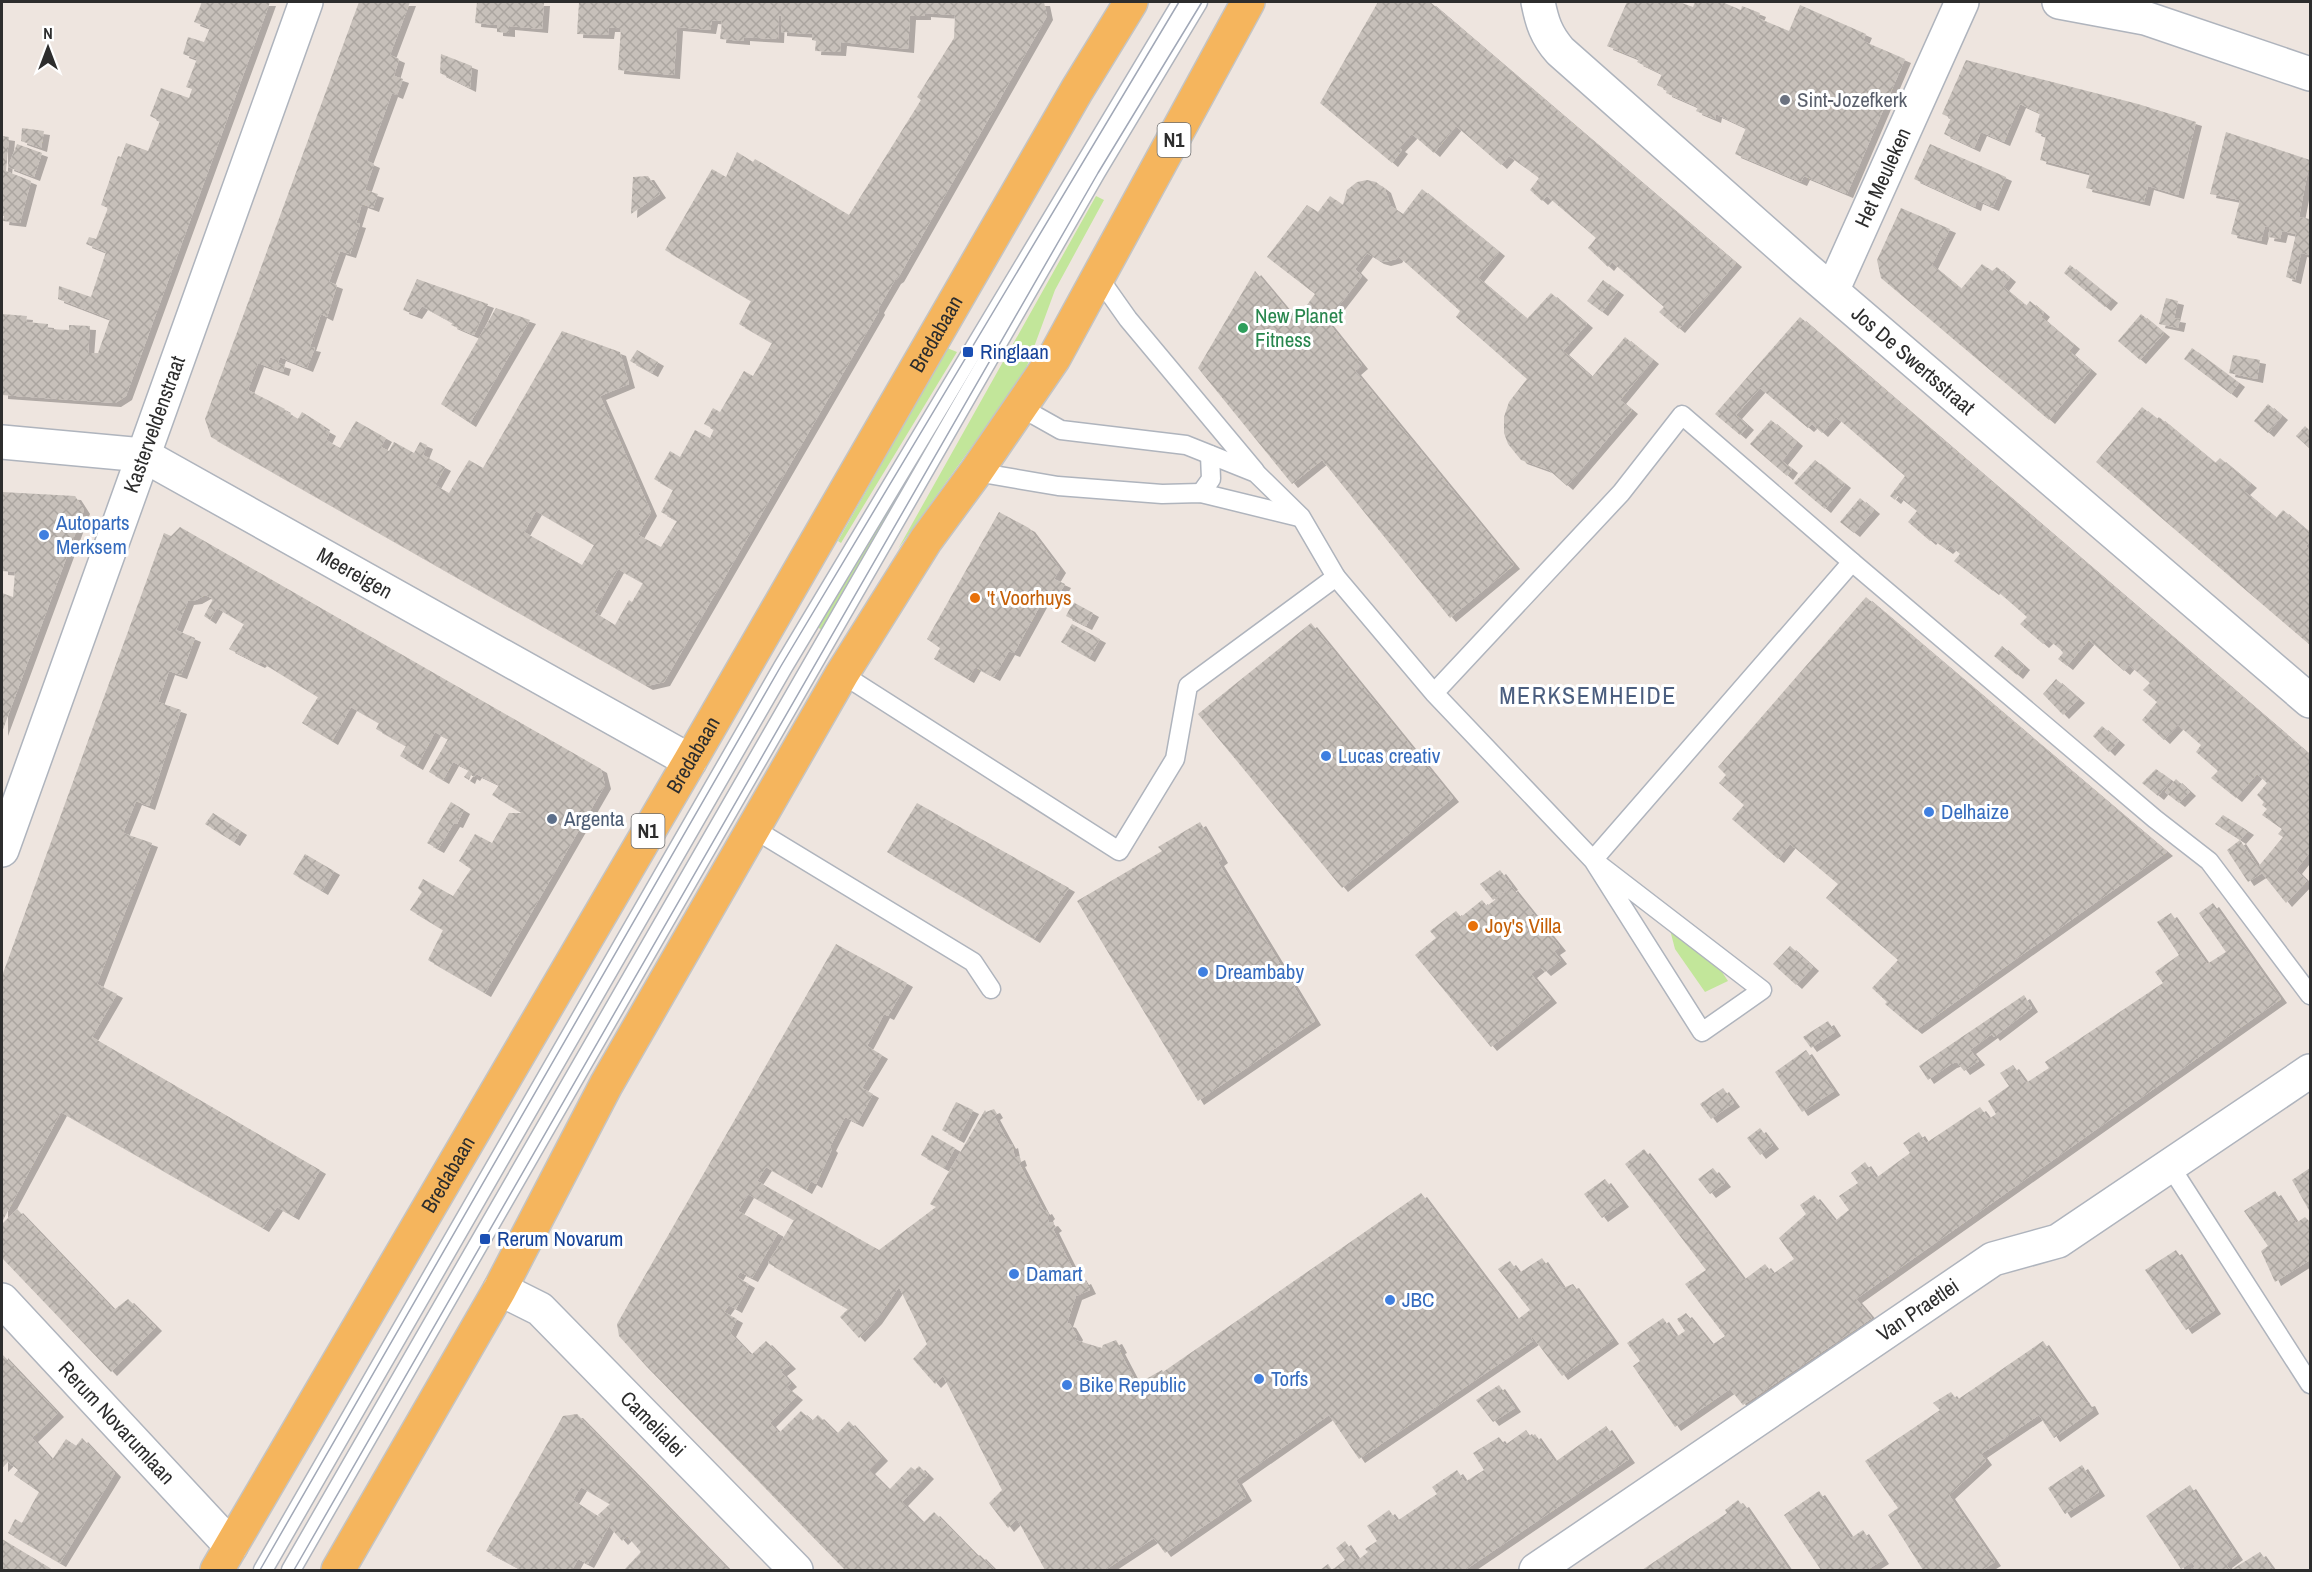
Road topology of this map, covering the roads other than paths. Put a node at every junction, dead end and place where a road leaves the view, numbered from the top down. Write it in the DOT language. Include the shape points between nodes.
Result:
graph roads {
  1 [pos="306,2"];
  2 [pos="1131,2"];
  3 [pos="1182,2"];
  4 [pos="1198,2"];
  5 [pos="1248,2"];
  6 [pos="1538,2"];
  7 [pos="1962,2"];
  8 [pos="2059,2"];
  9 [pos="2310,74"];
  10 [pos="1099,278"];
  11 [pos="1833,290"];
  12 [pos="1020,407"];
  13 [pos="2,442"];
  14 [pos="143,454"];
  15 [pos="1210,454"];
  16 [pos="976,472"];
  17 [pos="1256,472"];
  18 [pos="1201,493"];
  19 [pos="1301,517"];
  20 [pos="1852,562"];
  21 [pos="1336,578"];
  22 [pos="842,674"];
  23 [pos="1434,693"];
  24 [pos="2310,701"];
  25 [pos="690,760"];
  26 [pos="754,829"];
  27 [pos="2,850"];
  28 [pos="1593,860"];
  29 [pos="991,989"];
  30 [pos="2310,995"];
  31 [pos="2310,1071"];
  32 [pos="2170,1166"];
  33 [pos="500,1289"];
  34 [pos="2,1300"];
  35 [pos="2310,1384"];
  36 [pos="224,1558"];
  37 [pos="263,1570"];
  38 [pos="291,1570"];
  39 [pos="338,1570"];
  40 [pos="796,1570"];
  41 [pos="1536,1570"];
  1 -- 14 [label="street, Kasterveldenstraat"];
  2 -- 25 [label="main road, Bredabaan / N1"];
  3 -- 37 [label="lane" via="789,658"];
  4 -- 38 [label="lane" via="1090,182"];
  5 -- 10 [label="main road, N1"];
  6 -- 11 [label="street, Jos De Swertsstraat" via="1548,37 1560,51"];
  7 -- 11 [label="street, Het Meuleken"];
  8 -- 9 [label="street" via="2145,18"];
  10 -- 12 [label="main road, N1" via="1054,358"];
  10 -- 17 [label="lane" via="1128,319"];
  11 -- 24 [label="street, Jos De Swertsstraat"];
  12 -- 15 [label="lane" via="1061,430 1186,445"];
  12 -- 16 [label="main road, N1"];
  13 -- 14 [label="street, Meereigen"];
  14 -- 25 [label="street, Meereigen"];
  14 -- 27 [label="street, Kasterveldenstraat"];
  15 -- 17 [label="lane"];
  15 -- 18 [label="lane" via="1211,479"];
  16 -- 18 [label="lane" via="1058,486"];
  16 -- 22 [label="main road, N1" via="926,540"];
  17 -- 19 [label="lane"];
  18 -- 19 [label="lane"];
  19 -- 21 [label="lane"];
  20 -- 23 [label="lane" via="1682,416 1621,493"];
  20 -- 28 [label="lane"];
  20 -- 30 [label="lane" via="2209,861"];
  21 -- 22 [label="lane" via="1188,686 1175,759 1119,850"];
  21 -- 23 [label="lane"];
  22 -- 26 [label="main road, N1"];
  23 -- 28 [label="lane"];
  25 -- 36 [label="main road, Bredabaan / N1"];
  26 -- 29 [label="lane" via="973,962"];
  26 -- 33 [label="main road, N1" via="606,1085"];
  28 -- 28 [label="lane" via="1702,1032 1762,990 1642,898"];
  31 -- 32 [label="street, Van Praetlei"];
  32 -- 35 [label="lane"];
  32 -- 41 [label="street, Van Praetlei" via="2058,1242 1993,1259"];
  33 -- 39 [label="main road, N1"];
  33 -- 40 [label="street, Camelialei" via="540,1309"];
  34 -- 36 [label="street, Rerum Novarumlaan"];
}
